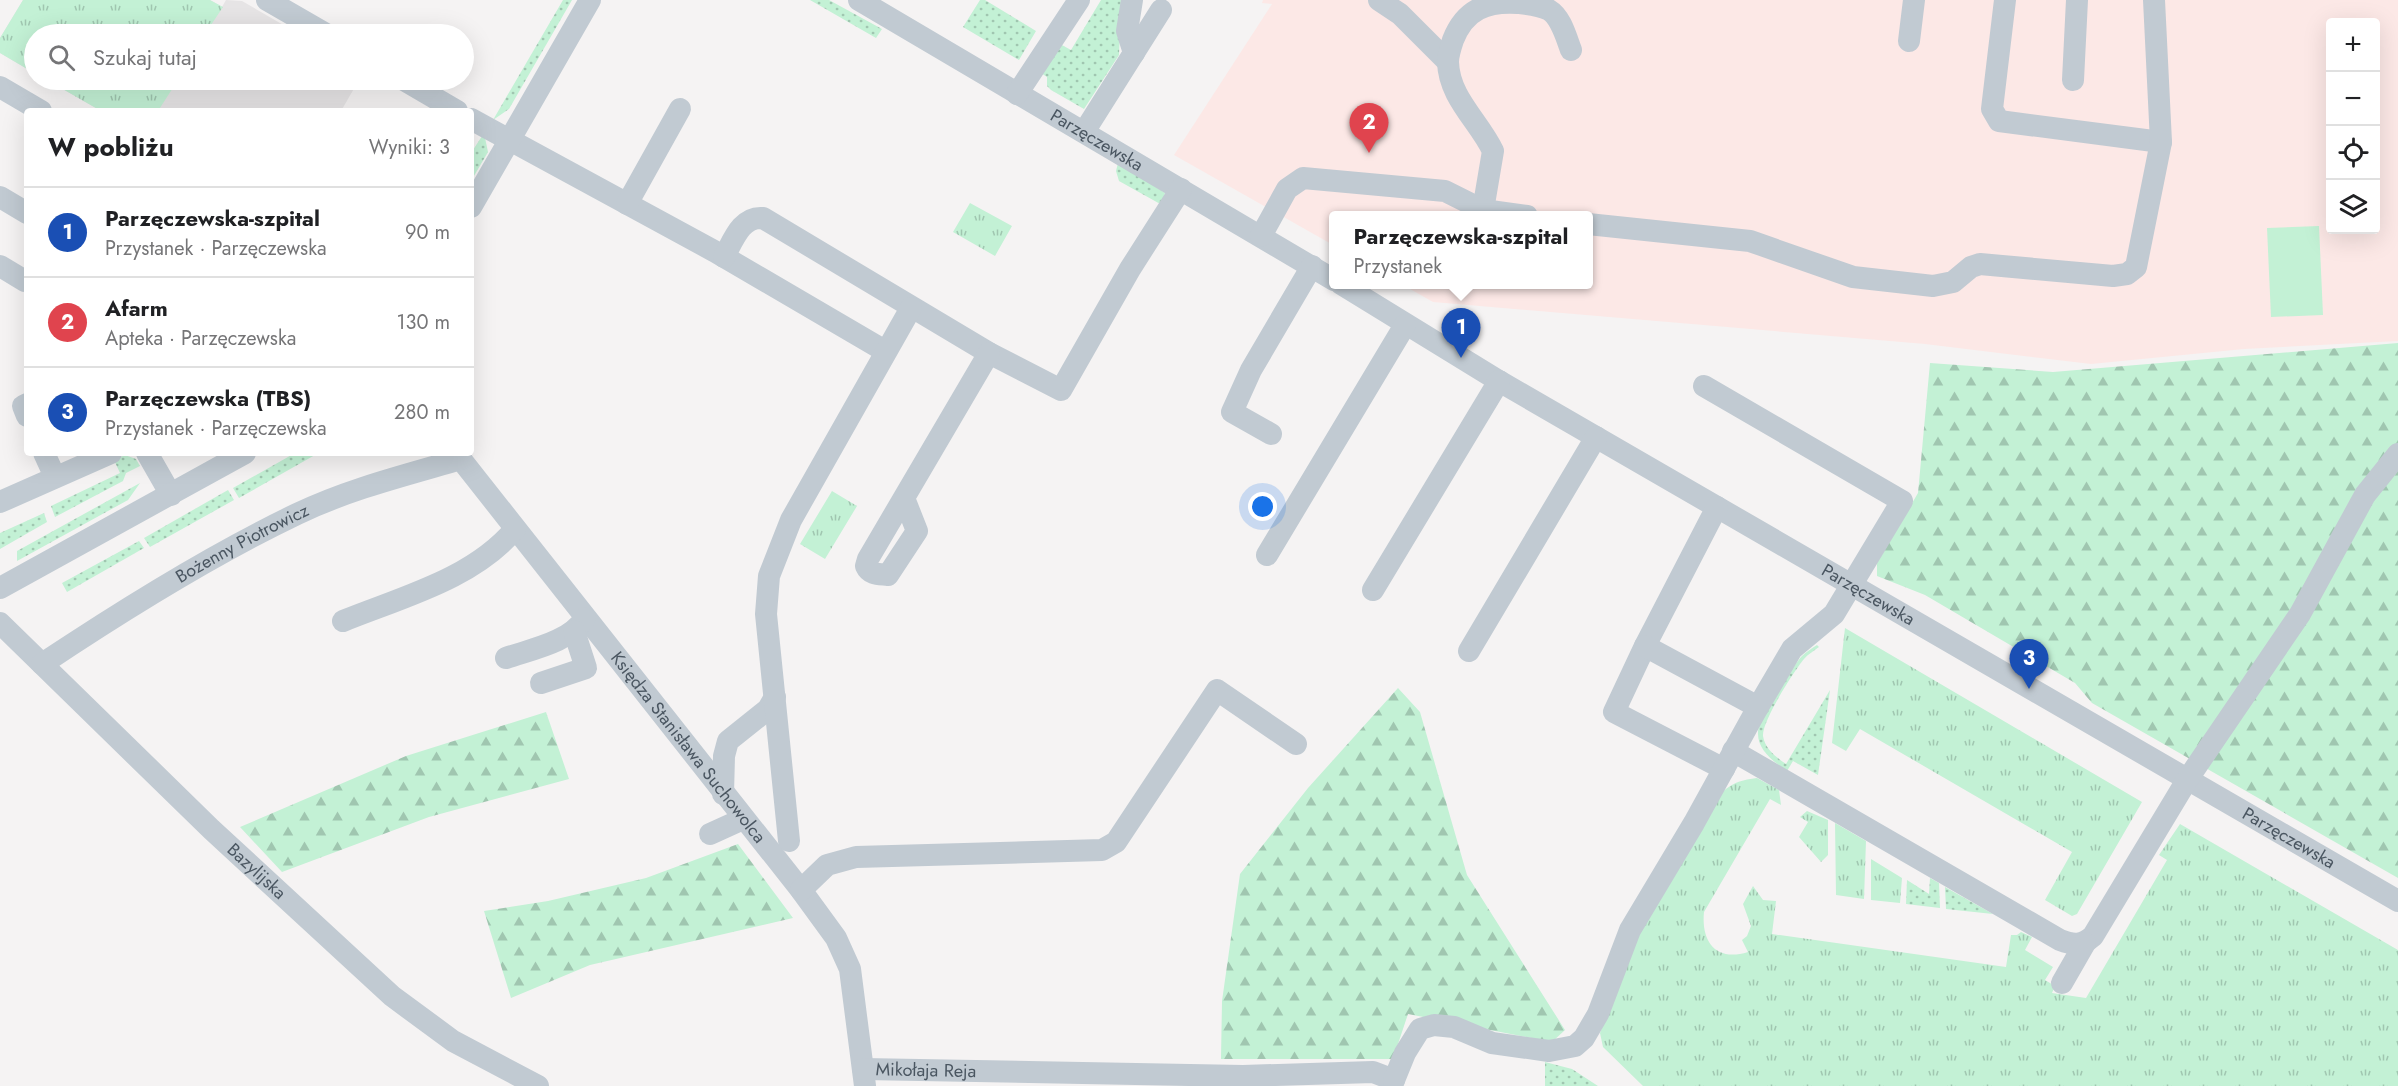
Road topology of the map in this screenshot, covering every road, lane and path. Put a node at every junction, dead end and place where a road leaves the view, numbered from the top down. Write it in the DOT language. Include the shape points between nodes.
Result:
graph roads {
  1 [pos="267,0"];
  2 [pos="590,0"];
  3 [pos="859,0"];
  4 [pos="1079,0"];
  5 [pos="1132,0"];
  6 [pos="1379,0"];
  7 [pos="1914,0"];
  8 [pos="2005,0"];
  9 [pos="2077,0"];
  10 [pos="2154,0"];
  11 [pos="1161,10"];
  12 [pos="309,24"];
  13 [pos="1910,41"];
  14 [pos="1571,50"];
  15 [pos="1134,53"];
  16 [pos="1448,62"];
  17 [pos="2073,80"];
  18 [pos="0,87"];
  19 [pos="421,90"];
  20 [pos="1017,94"];
  21 [pos="36,108"];
  22 [pos="452,108"];
  23 [pos="680,109"];
  24 [pos="474,121"];
  25 [pos="1084,132"];
  26 [pos="508,141"];
  27 [pos="2161,142"];
  28 [pos="1181,189"];
  29 [pos="0,196"];
  30 [pos="474,202"];
  31 [pos="627,204"];
  32 [pos="1483,210"];
  33 [pos="24,211"];
  34 [pos="1490,211"];
  35 [pos="1593,225"];
  36 [pos="1261,236"];
  37 [pos="724,257"];
  38 [pos="0,266"];
  39 [pos="1312,266"];
  40 [pos="1329,277"];
  41 [pos="24,280"];
  42 [pos="1347,289"];
  43 [pos="911,308"];
  44 [pos="1405,325"];
  45 [pos="885,351"];
  46 [pos="988,353"];
  47 [pos="1498,381"];
  48 [pos="1704,386"];
  49 [pos="1271,434"];
  50 [pos="1596,437"];
  51 [pos="2398,454"];
  52 [pos="45,456"];
  53 [pos="98,456"];
  54 [pos="149,456"];
  55 [pos="240,456"];
  56 [pos="459,456"];
  57 [pos="55,477"];
  58 [pos="171,495"];
  59 [pos="903,498"];
  60 [pos="0,502"];
  61 [pos="1717,507"];
  62 [pos="515,529"];
  63 [pos="1267,555"];
  64 [pos="1852,586"];
  65 [pos="0,588"];
  66 [pos="1373,590"];
  67 [pos="343,621"];
  68 [pos="0,622"];
  69 [pos="580,624"];
  70 [pos="1645,646"];
  71 [pos="1469,651"];
  72 [pos="506,658"];
  73 [pos="42,664"];
  74 [pos="541,683"];
  75 [pos="775,697"];
  76 [pos="1758,706"];
  77 [pos="1296,744"];
  78 [pos="1729,760"];
  79 [pos="2187,780"];
  80 [pos="723,794"];
  81 [pos="743,819"];
  82 [pos="710,834"];
  83 [pos="789,841"];
  84 [pos="801,890"];
  85 [pos="2398,901"];
  86 [pos="2085,943"];
  87 [pos="2062,983"];
  88 [pos="864,1077"];
  89 [pos="1395,1083"];
  90 [pos="538,1086"];
  1 -- 12 [label="street"];
  2 -- 26 [label="street"];
  3 -- 20 [label="street, Parzęczewska"];
  4 -- 20 [label="street"];
  5 -- 15 [label="street" via="1127,31"];
  6 -- 16 [label="street" via="1400,14"];
  7 -- 13 [label="street"];
  8 -- 27 [label="street" via="1992,109 1999,121"];
  9 -- 17 [label="street"];
  10 -- 27 [label="street"];
  11 -- 15 [label="street"];
  14 -- 16 [label="street" via="1550,11 1528,4 1498,2 1478,7 1467,16 1456,32"];
  15 -- 25 [label="street"];
  16 -- 32 [label="street" via="1464,109 1493,151"];
  18 -- 21 [label="street"];
  19 -- 22 [label="street"];
  20 -- 25 [label="street, Parzęczewska"];
  23 -- 31 [label="street"];
  24 -- 26 [label="street"];
  25 -- 28 [label="street, Parzęczewska"];
  26 -- 30 [label="street"];
  26 -- 31 [label="street"];
  27 -- 35 [label="street" via="2140,252 2136,267 2127,274 1980,264 1953,282 1933,286 1853,277 1750,241"];
  28 -- 36 [label="street, Parzęczewska"];
  28 -- 46 [label="street" via="1061,390"];
  29 -- 33 [label="street"];
  31 -- 37 [label="street"];
  32 -- 34 [label="street"];
  32 -- 36 [label="street" via="1445,191 1303,178 1287,189"];
  36 -- 39 [label="street, Parzęczewska"];
  37 -- 43 [label="street" via="745,222 753,217 763,218"];
  37 -- 45 [label="street"];
  38 -- 41 [label="street"];
  39 -- 40 [label="street, Parzęczewska"];
  39 -- 49 [label="street" via="1251,370 1232,412"];
  42 -- 44 [label="street, Parzęczewska"];
  43 -- 45 [label="street"];
  43 -- 46 [label="street"];
  44 -- 47 [label="street, Parzęczewska"];
  44 -- 63 [label="street"];
  45 -- 75 [label="street" via="791,520 768,576 766,614"];
  46 -- 59 [label="street"];
  47 -- 50 [label="street, Parzęczewska"];
  47 -- 66 [label="street"];
  48 -- 64 [label="street" via="1902,501"];
  50 -- 61 [label="street, Parzęczewska"];
  50 -- 71 [label="street"];
  51 -- 79 [label="street" via="2365,495 2300,614"];
  52 -- 57 [label="street"];
  53 -- 57 [label="street"];
  54 -- 58 [label="street"];
  55 -- 58 [label="street"];
  56 -- 62 [label="street, Księdza Stanisława Suchowolca"];
  56 -- 73 [label="street, Bożenny Piotrowicz" via="296,514 181,578"];
  57 -- 60 [label="street"];
  58 -- 65 [label="street"];
  61 -- 64 [label="street, Parzęczewska"];
  61 -- 70 [label="street"];
  62 -- 67 [label="street" via="471,568"];
  62 -- 69 [label="street, Księdza Stanisława Suchowolca"];
  64 -- 76 [label="street" via="1834,614 1792,649"];
  64 -- 79 [label="street, Parzęczewska"];
  68 -- 73 [label="street, Bazylijska"];
  69 -- 72 [label="street"];
  69 -- 74 [label="street" via="586,668"];
  69 -- 80 [label="street, Księdza Stanisława Suchowolca" via="655,704"];
  70 -- 76 [label="street"];
  70 -- 78 [label="street" via="1614,712"];
  73 -- 90 [label="street, Bazylijska" via="211,829 392,996 453,1041"];
  75 -- 80 [label="street" via="768,709 728,741"];
  75 -- 83 [label="street"];
  76 -- 78 [label="street"];
  77 -- 84 [label="street" via="1217,690 1116,842 1102,850 856,857 827,865"];
  78 -- 86 [label="street" via="2060,940"];
  78 -- 89 [label="street" via="1630,930 1598,1014 1584,1038 1575,1046 1549,1051 1492,1043 1454,1027 1434,1025 1420,1029 1405,1053"];
  79 -- 85 [label="street, Parzęczewska"];
  79 -- 86 [label="street" via="2093,936"];
  80 -- 81 [label="street, Księdza Stanisława Suchowolca"];
  81 -- 82 [label="street"];
  81 -- 84 [label="street, Księdza Stanisława Suchowolca"];
  84 -- 88 [label="street, Księdza Stanisława Suchowolca" via="836,938 850,969"];
  86 -- 87 [label="street"];
  88 -- 89 [label="street, Mikołaja Reja" via="1373,1072"];
}
